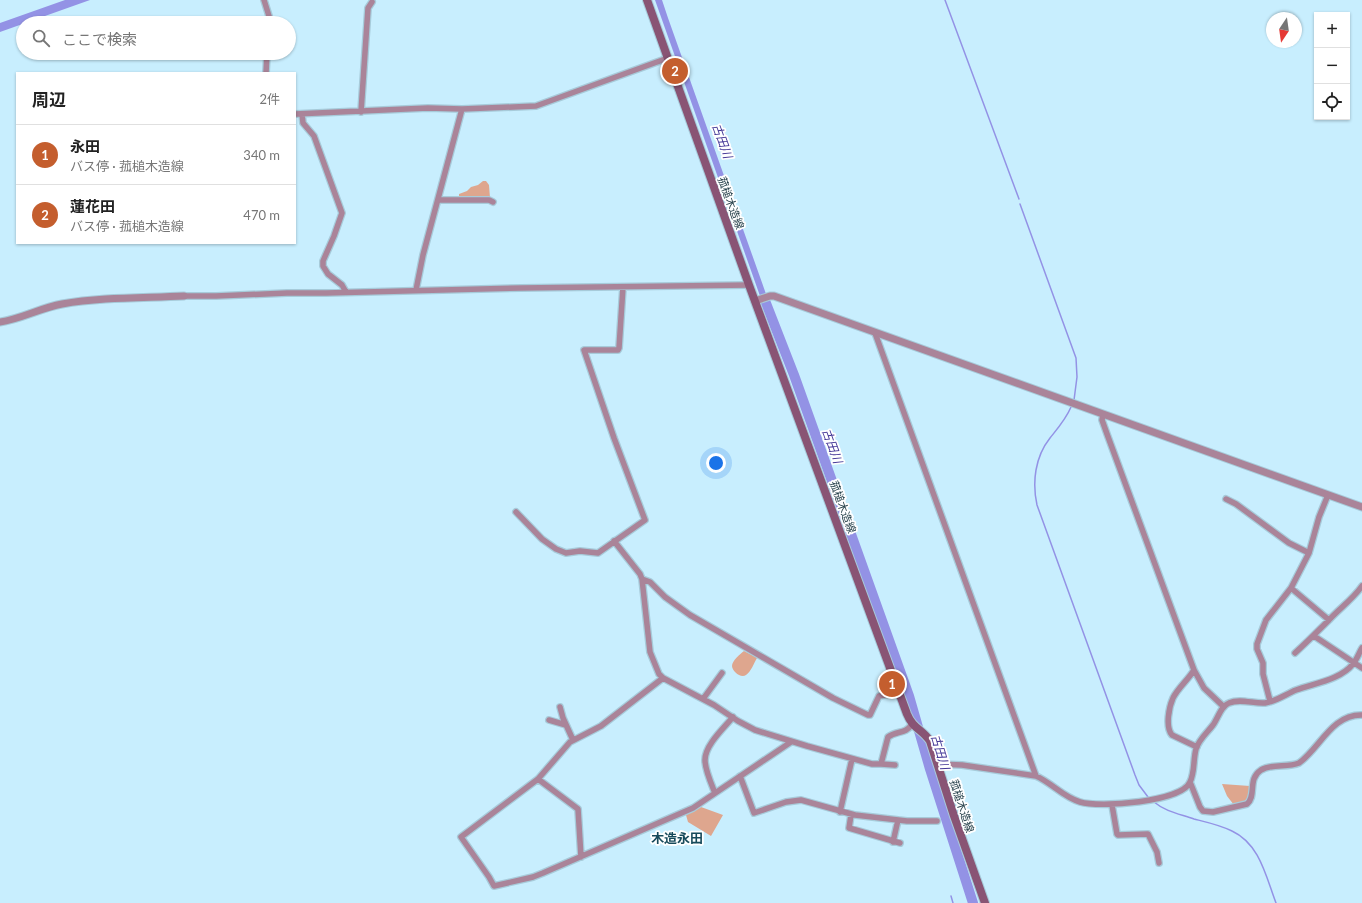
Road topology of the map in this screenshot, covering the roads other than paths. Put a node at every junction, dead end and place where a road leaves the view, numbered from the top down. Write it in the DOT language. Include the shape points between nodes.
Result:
graph roads {
  1 [pos="264,0"];
  2 [pos="647,0"];
  3 [pos="372,2"];
  4 [pos="269,16"];
  5 [pos="668,58"];
  6 [pos="267,60"];
  7 [pos="266,72"];
  8 [pos="462,109"];
  9 [pos="361,112"];
  10 [pos="296,114"];
  11 [pos="302,114"];
  12 [pos="438,200"];
  13 [pos="493,202"];
  14 [pos="749,285"];
  15 [pos="623,287"];
  16 [pos="416,290"];
  17 [pos="346,292"];
  18 [pos="184,296"];
  19 [pos="757,300"];
  20 [pos="0,322"];
  21 [pos="875,333"];
  22 [pos="1103,414"];
  23 [pos="1328,495"];
  24 [pos="1226,499"];
  25 [pos="1362,507"];
  26 [pos="516,512"];
  27 [pos="614,541"];
  28 [pos="1309,553"];
  29 [pos="642,579"];
  30 [pos="1362,586"];
  31 [pos="1291,588"];
  32 [pos="1329,620"];
  33 [pos="1314,636"];
  34 [pos="1362,648"];
  35 [pos="1295,653"];
  36 [pos="1354,663"];
  37 [pos="1362,668"];
  38 [pos="1194,670"];
  39 [pos="722,673"];
  40 [pos="663,678"];
  41 [pos="900,692"];
  42 [pos="704,699"];
  43 [pos="1270,701"];
  44 [pos="560,707"];
  45 [pos="1224,707"];
  46 [pos="1362,715"];
  47 [pos="733,717"];
  48 [pos="549,720"];
  49 [pos="912,724"];
  50 [pos="566,725"];
  51 [pos="573,740"];
  52 [pos="791,742"];
  53 [pos="1197,747"];
  54 [pos="852,759"];
  55 [pos="882,764"];
  56 [pos="937,764"];
  57 [pos="895,765"];
  58 [pos="740,776"];
  59 [pos="1036,776"];
  60 [pos="538,779"];
  61 [pos="1190,782"];
  62 [pos="715,793"];
  63 [pos="1112,805"];
  64 [pos="840,812"];
  65 [pos="851,815"];
  66 [pos="898,820"];
  67 [pos="937,821"];
  68 [pos="581,857"];
  69 [pos="1159,863"];
  70 [pos="984,903"];
  1 -- 4 [label="street"];
  2 -- 5 [label="main road, 菰槌木造線"];
  3 -- 9 [label="street" via="368,14"];
  5 -- 8 [label="street" via="541,106"];
  5 -- 14 [label="main road, 菰槌木造線"];
  6 -- 7 [label="street"];
  8 -- 9 [label="street" via="428,108"];
  8 -- 12 [label="street"];
  9 -- 11 [label="street"];
  10 -- 11 [label="street"];
  11 -- 17 [label="street" via="303,123 314,136 342,213 323,266"];
  12 -- 13 [label="street"];
  12 -- 16 [label="street"];
  14 -- 15 [label="street"];
  14 -- 19 [label="main road, 菰槌木造線"];
  15 -- 16 [label="street"];
  15 -- 27 [label="street" via="620,348 584,350 645,520"];
  16 -- 17 [label="street"];
  17 -- 18 [label="street"];
  18 -- 20 [label="street" via="67,303"];
  19 -- 21 [label="street" via="770,296"];
  19 -- 41 [label="main road, 菰槌木造線"];
  21 -- 22 [label="street"];
  21 -- 59 [label="street"];
  22 -- 23 [label="street"];
  22 -- 38 [label="street" via="1102,420"];
  23 -- 25 [label="street"];
  23 -- 28 [label="street"];
  24 -- 28 [label="street" via="1289,543"];
  26 -- 27 [label="street" via="542,539 566,553 598,553"];
  27 -- 29 [label="street"];
  28 -- 31 [label="street"];
  29 -- 40 [label="street" via="650,652"];
  29 -- 41 [label="street" via="650,582 665,597 690,615 868,715 879,696"];
  30 -- 32 [label="street"];
  31 -- 32 [label="street"];
  31 -- 43 [label="street" via="1266,620 1257,647 1263,663"];
  32 -- 33 [label="street"];
  33 -- 35 [label="street"];
  33 -- 36 [label="street"];
  34 -- 36 [label="street"];
  36 -- 37 [label="street"];
  36 -- 43 [label="street" via="1330,679"];
  38 -- 45 [label="street" via="1204,688"];
  38 -- 53 [label="street" via="1173,698 1169,731"];
  39 -- 42 [label="street"];
  40 -- 42 [label="street"];
  40 -- 51 [label="street" via="601,726"];
  41 -- 49 [label="main road, 菰槌木造線"];
  42 -- 47 [label="street"];
  43 -- 45 [label="street" via="1231,702"];
  44 -- 50 [label="street"];
  45 -- 53 [label="street"];
  46 -- 61 [label="street" via="1351,716 1339,722 1299,763 1271,766 1259,771 1247,804 1213,812 1203,811"];
  47 -- 52 [label="street" via="755,730"];
  47 -- 62 [label="street" via="714,740 705,757"];
  48 -- 50 [label="street"];
  49 -- 55 [label="street" via="906,731 888,737"];
  49 -- 56 [label="main road, 菰槌木造線" via="930,741"];
  50 -- 51 [label="street"];
  51 -- 60 [label="street"];
  52 -- 54 [label="street"];
  52 -- 58 [label="street"];
  53 -- 61 [label="street"];
  54 -- 55 [label="street"];
  54 -- 64 [label="street"];
  55 -- 57 [label="street"];
  56 -- 59 [label="street" via="962,765"];
  56 -- 70 [label="main road, 菰槌木造線"];
  58 -- 62 [label="street"];
  58 -- 64 [label="street" via="754,813 786,802 801,800"];
  59 -- 63 [label="street" via="1075,800"];
  60 -- 68 [label="street" via="578,809"];
  60 -- 68 [label="street" via="461,837 494,886 538,875"];
  61 -- 63 [label="street" via="1183,790 1164,797"];
  62 -- 68 [label="street" via="689,809"];
  63 -- 69 [label="street" via="1117,834 1148,834"];
  64 -- 65 [label="street"];
  65 -- 66 [label="street"];
  65 -- 66 [label="street" via="849,828 896,842"];
  66 -- 67 [label="street"];
}
